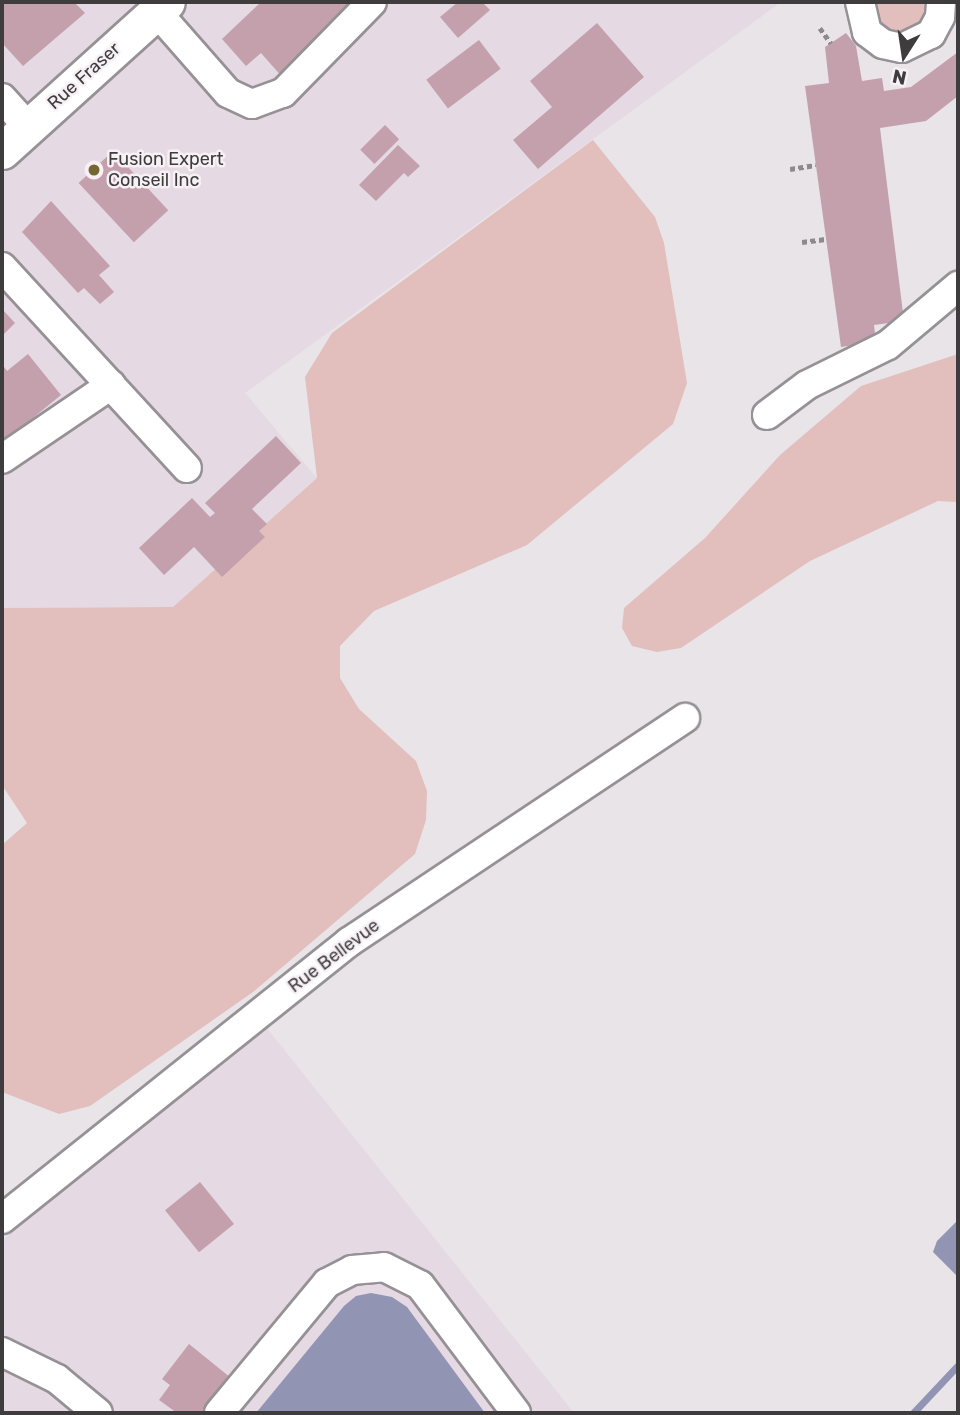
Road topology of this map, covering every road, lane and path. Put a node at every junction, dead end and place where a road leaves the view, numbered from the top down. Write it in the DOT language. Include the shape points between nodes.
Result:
graph roads {
  1 [pos="372,2"];
  2 [pos="941,2"];
  3 [pos="859,6"];
  4 [pos="162,7"];
  5 [pos="820,27"];
  6 [pos="831,43"];
  7 [pos="2,98"];
  8 [pos="28,127"];
  9 [pos="2,151"];
  10 [pos="816,165"];
  11 [pos="790,169"];
  12 [pos="826,239"];
  13 [pos="802,242"];
  14 [pos="2,267"];
  15 [pos="958,286"];
  16 [pos="111,385"];
  17 [pos="767,415"];
  18 [pos="2,459"];
  19 [pos="187,468"];
  20 [pos="685,719"];
  21 [pos="2,1219"];
  22 [pos="2,1352"];
  23 [pos="98,1413"];
  24 [pos="219,1413"];
  25 [pos="516,1413"];
  1 -- 4 [label="lane" via="284,93 252,104 228,93"];
  2 -- 3 [label="lane" via="940,17 931,34 902,48 877,41"];
  4 -- 8 [label="main road, Rue Fraser"];
  5 -- 6 [label="path"];
  7 -- 8 [label="lane"];
  8 -- 9 [label="main road, Rue Fraser"];
  10 -- 11 [label="path"];
  12 -- 13 [label="path"];
  14 -- 16 [label="lane"];
  15 -- 17 [label="lane" via="888,345 807,385"];
  16 -- 18 [label="lane"];
  16 -- 19 [label="lane"];
  20 -- 21 [label="lane, Rue Bellevue" via="349,942"];
  22 -- 23 [label="lane" via="57,1380"];
  24 -- 25 [label="lane" via="327,1283 352,1270 384,1267 420,1285"];
}
